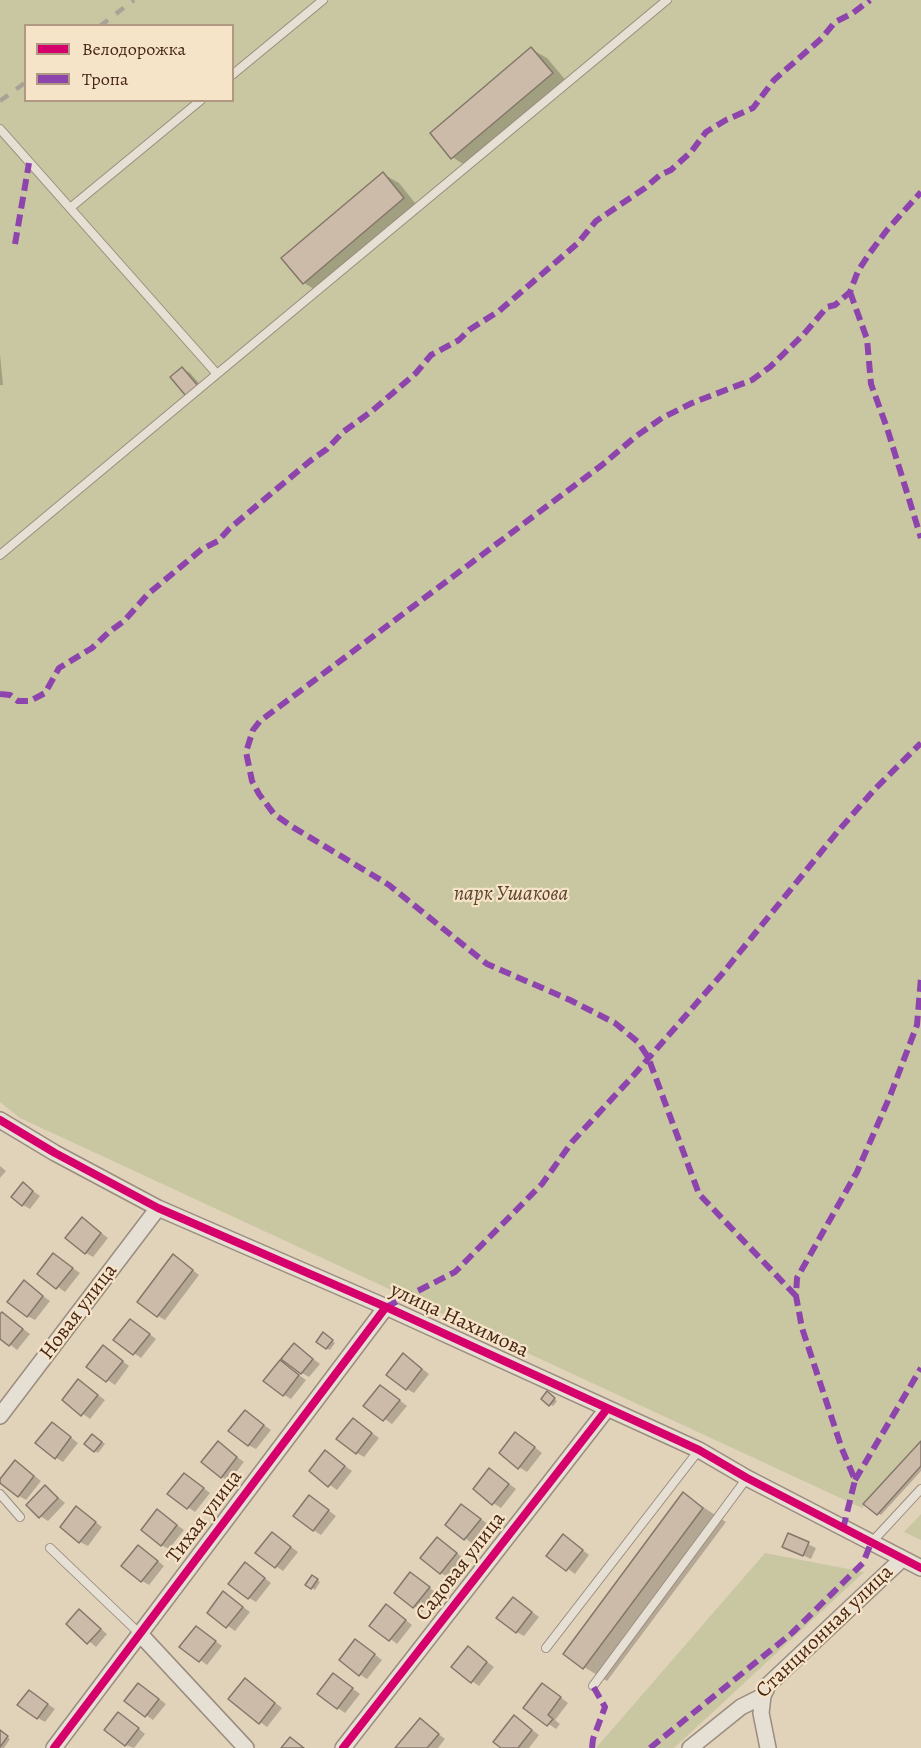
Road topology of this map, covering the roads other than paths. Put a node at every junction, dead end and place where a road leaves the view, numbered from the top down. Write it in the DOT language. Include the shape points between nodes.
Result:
graph roads {
  1 [pos="324,0"];
  2 [pos="667,0"];
  3 [pos="234,73"];
  4 [pos="199,102"];
  5 [pos="0,129"];
  6 [pos="70,208"];
  7 [pos="216,374"];
  8 [pos="0,555"];
  9 [pos="0,1120"];
  10 [pos="158,1208"];
  11 [pos="386,1307"];
  12 [pos="607,1409"];
  13 [pos="0,1416"];
  14 [pos="699,1450"];
  15 [pos="747,1478"];
  16 [pos="921,1489"];
  17 [pos="0,1494"];
  18 [pos="20,1517"];
  19 [pos="871,1543"];
  20 [pos="50,1548"];
  21 [pos="902,1559"];
  22 [pos="921,1568"];
  23 [pos="140,1634"];
  24 [pos="546,1648"];
  25 [pos="594,1686"];
  26 [pos="763,1696"];
  27 [pos="54,1748"];
  28 [pos="246,1748"];
  29 [pos="343,1748"];
  30 [pos="690,1748"];
  31 [pos="768,1748"];
  1 -- 3 [label="lane"];
  2 -- 7 [label="lane"];
  4 -- 6 [label="lane"];
  5 -- 6 [label="lane"];
  6 -- 7 [label="lane"];
  7 -- 8 [label="lane"];
  9 -- 10 [label="street, улица Нахимова"];
  10 -- 11 [label="street, улица Нахимова"];
  10 -- 13 [label="street, Новая улица"];
  11 -- 12 [label="street, улица Нахимова"];
  11 -- 23 [label="street, Тихая улица"];
  12 -- 14 [label="street, улица Нахимова"];
  12 -- 29 [label="street, Садовая улица"];
  14 -- 15 [label="street, улица Нахимова"];
  14 -- 24 [label="lane"];
  15 -- 19 [label="street, улица Нахимова"];
  15 -- 25 [label="lane"];
  16 -- 19 [label="lane"];
  17 -- 18 [label="lane"];
  19 -- 21 [label="street, улица Нахимова"];
  20 -- 23 [label="lane"];
  21 -- 22 [label="street, улица Нахимова"];
  21 -- 26 [label="street, Станционная улица" via="768,1686"];
  23 -- 27 [label="street, Тихая улица"];
  23 -- 28 [label="street"];
  26 -- 30 [label="street, Станционная улица" via="741,1707"];
  26 -- 31 [label="street" via="761,1713"];
}
